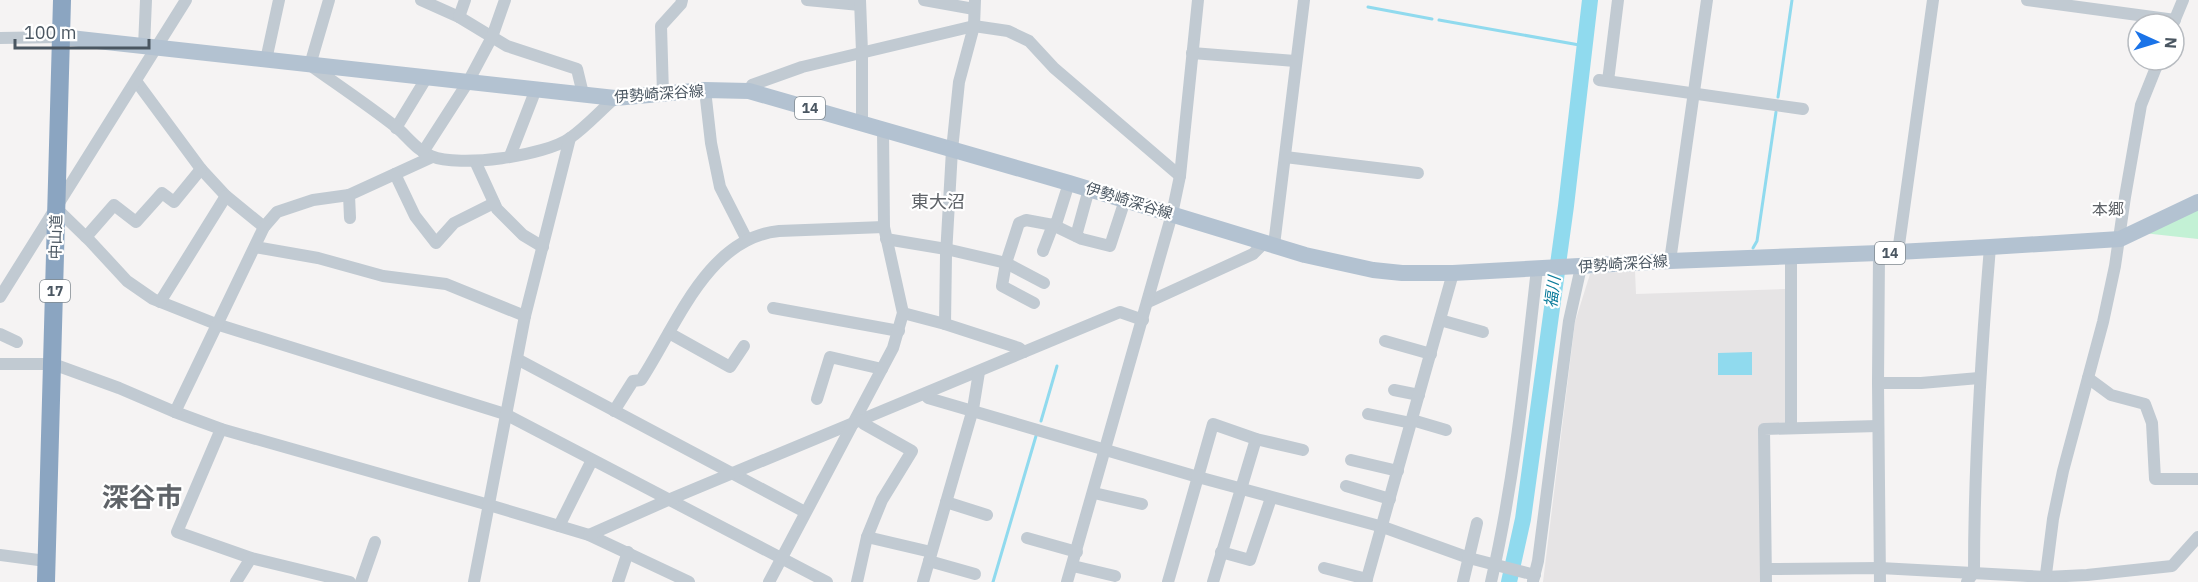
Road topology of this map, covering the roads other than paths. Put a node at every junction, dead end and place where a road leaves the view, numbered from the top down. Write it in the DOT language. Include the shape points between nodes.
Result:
graph roads {
  1 [pos="62,0"];
  2 [pos="146,0"];
  3 [pos="186,0"];
  4 [pos="279,0"];
  5 [pos="329,0"];
  6 [pos="421,0"];
  7 [pos="465,0"];
  8 [pos="505,0"];
  9 [pos="682,0"];
  10 [pos="807,0"];
  11 [pos="924,0"];
  12 [pos="1198,0"];
  13 [pos="1304,0"];
  14 [pos="1618,0"];
  15 [pos="1707,0"];
  16 [pos="1933,0"];
  17 [pos="2027,0"];
  18 [pos="860,2"];
  19 [pos="974,4"];
  20 [pos="2126,15"];
  21 [pos="459,17"];
  22 [pos="974,26"];
  23 [pos="61,37"];
  24 [pos="492,37"];
  25 [pos="0,38"];
  26 [pos="150,47"];
  27 [pos="862,52"];
  28 [pos="1192,53"];
  29 [pos="266,60"];
  30 [pos="1295,61"];
  31 [pos="310,65"];
  32 [pos="2154,72"];
  33 [pos="427,77"];
  34 [pos="136,81"];
  35 [pos="468,82"];
  36 [pos="537,89"];
  37 [pos="705,90"];
  38 [pos="749,91"];
  39 [pos="1694,92"];
  40 [pos="583,94"];
  41 [pos="663,94"];
  42 [pos="615,98"];
  43 [pos="1803,109"];
  44 [pos="862,123"];
  45 [pos="396,128"];
  46 [pos="883,130"];
  47 [pos="570,138"];
  48 [pos="952,150"];
  49 [pos="428,154"];
  50 [pos="510,156"];
  51 [pos="1285,157"];
  52 [pos="475,160"];
  53 [pos="201,169"];
  54 [pos="1418,173"];
  55 [pos="395,174"];
  56 [pos="1180,176"];
  57 [pos="1069,183"];
  58 [pos="1089,189"];
  59 [pos="349,195"];
  60 [pos="226,196"];
  61 [pos="1125,200"];
  62 [pos="494,203"];
  63 [pos="2193,207"];
  64 [pos="57,209"];
  65 [pos="1172,214"];
  66 [pos="350,218"];
  67 [pos="1053,225"];
  68 [pos="264,227"];
  69 [pos="885,233"];
  70 [pos="1076,236"];
  71 [pos="86,237"];
  72 [pos="2120,239"];
  73 [pos="747,240"];
  74 [pos="1269,244"];
  75 [pos="255,247"];
  76 [pos="543,247"];
  77 [pos="1990,247"];
  78 [pos="946,249"];
  79 [pos="1043,251"];
  80 [pos="1898,252"];
  81 [pos="1879,254"];
  82 [pos="1791,256"];
  83 [pos="1670,261"];
  84 [pos="1006,263"];
  85 [pos="1577,267"];
  86 [pos="1540,268"];
  87 [pos="1453,273"];
  88 [pos="1044,283"];
  89 [pos="0,297"];
  90 [pos="160,302"];
  91 [pos="1148,302"];
  92 [pos="1034,303"];
  93 [pos="773,308"];
  94 [pos="903,313"];
  95 [pos="525,316"];
  96 [pos="1440,320"];
  97 [pos="1143,321"];
  98 [pos="216,324"];
  99 [pos="945,324"];
  100 [pos="899,331"];
  101 [pos="1483,332"];
  102 [pos="669,333"];
  103 [pos="0,334"];
  104 [pos="1385,341"];
  105 [pos="17,342"];
  106 [pos="744,346"];
  107 [pos="1024,352"];
  108 [pos="1431,354"];
  109 [pos="517,359"];
  110 [pos="0,364"];
  111 [pos="53,364"];
  112 [pos="882,369"];
  113 [pos="979,372"];
  114 [pos="1979,378"];
  115 [pos="2088,378"];
  116 [pos="1878,383"];
  117 [pos="1394,390"];
  118 [pos="925,394"];
  119 [pos="1419,395"];
  120 [pos="817,399"];
  121 [pos="972,409"];
  122 [pos="614,411"];
  123 [pos="175,412"];
  124 [pos="505,414"];
  125 [pos="1368,414"];
  126 [pos="858,422"];
  127 [pos="1412,422"];
  128 [pos="1878,426"];
  129 [pos="1791,427"];
  130 [pos="221,429"];
  131 [pos="1446,430"];
  132 [pos="1257,439"];
  133 [pos="1303,450"];
  134 [pos="1106,451"];
  135 [pos="592,460"];
  136 [pos="1352,460"];
  137 [pos="1398,471"];
  138 [pos="732,474"];
  139 [pos="1198,477"];
  140 [pos="2198,479"];
  141 [pos="1346,486"];
  142 [pos="1241,489"];
  143 [pos="1094,493"];
  144 [pos="1271,498"];
  145 [pos="1390,499"];
  146 [pos="668,500"];
  147 [pos="946,502"];
  148 [pos="1142,504"];
  149 [pos="489,505"];
  150 [pos="805,512"];
  151 [pos="987,515"];
  152 [pos="1477,523"];
  153 [pos="559,526"];
  154 [pos="1383,527"];
  155 [pos="589,535"];
  156 [pos="867,537"];
  157 [pos="2198,537"];
  158 [pos="1027,538"];
  159 [pos="375,542"];
  160 [pos="628,552"];
  161 [pos="1077,552"];
  162 [pos="1221,552"];
  163 [pos="0,555"];
  164 [pos="930,557"];
  165 [pos="251,558"];
  166 [pos="1469,558"];
  167 [pos="781,560"];
  168 [pos="46,561"];
  169 [pos="1497,565"];
  170 [pos="1072,566"];
  171 [pos="1324,568"];
  172 [pos="1880,568"];
  173 [pos="1766,569"];
  174 [pos="975,574"];
  175 [pos="1115,576"];
  176 [pos="1532,577"];
  177 [pos="1971,577"];
  178 [pos="2046,579"];
  179 [pos="1366,580"];
  180 [pos="46,582"];
  181 [pos="236,582"];
  182 [pos="350,582"];
  183 [pos="361,582"];
  184 [pos="474,582"];
  185 [pos="618,582"];
  186 [pos="689,582"];
  187 [pos="769,582"];
  188 [pos="827,582"];
  189 [pos="857,582"];
  190 [pos="922,582"];
  191 [pos="1067,582"];
  192 [pos="1168,582"];
  193 [pos="1213,582"];
  194 [pos="1462,582"];
  195 [pos="1491,582"];
  196 [pos="1766,582"];
  197 [pos="1880,582"];
  1 -- 23 [label="highway, 中山道 / 17"];
  2 -- 26 [label="street"];
  3 -- 26 [label="street"];
  4 -- 29 [label="street"];
  5 -- 31 [label="street"];
  6 -- 21 [label="street"];
  7 -- 21 [label="street"];
  8 -- 24 [label="street"];
  9 -- 41 [label="street" via="661,26"];
  10 -- 18 [label="street"];
  11 -- 19 [label="street"];
  12 -- 28 [label="street"];
  13 -- 30 [label="street"];
  14 -- 39 [label="street" via="1603,80"];
  15 -- 39 [label="street"];
  16 -- 80 [label="street"];
  17 -- 20 [label="street"];
  18 -- 27 [label="street"];
  19 -- 22 [label="street"];
  21 -- 24 [label="street"];
  22 -- 27 [label="street"];
  22 -- 48 [label="street" via="959,82"];
  22 -- 56 [label="street" via="1008,32 1029,41 1054,68"];
  23 -- 25 [label="street"];
  23 -- 26 [label="main road, 伊勢崎深谷線 / 14"];
  23 -- 64 [label="highway, 中山道 / 17"];
  24 -- 35 [label="street"];
  24 -- 40 [label="street" via="532,56 578,69"];
  26 -- 29 [label="main road, 伊勢崎深谷線 / 14"];
  26 -- 34 [label="street"];
  27 -- 38 [label="street" via="802,67 752,85"];
  27 -- 44 [label="street"];
  28 -- 30 [label="street"];
  28 -- 56 [label="street"];
  29 -- 31 [label="main road, 伊勢崎深谷線 / 14"];
  30 -- 51 [label="street"];
  31 -- 33 [label="main road, 伊勢崎深谷線 / 14"];
  31 -- 45 [label="street"];
  32 -- 72 [label="street" via="2141,105"];
  33 -- 35 [label="main road, 伊勢崎深谷線 / 14"];
  33 -- 45 [label="street"];
  34 -- 53 [label="street"];
  34 -- 64 [label="street"];
  35 -- 36 [label="main road, 伊勢崎深谷線 / 14"];
  35 -- 49 [label="street"];
  36 -- 40 [label="main road, 伊勢崎深谷線 / 14"];
  36 -- 50 [label="street"];
  37 -- 38 [label="main road, 伊勢崎深谷線 / 14"];
  37 -- 41 [label="main road, 伊勢崎深谷線 / 14"];
  37 -- 73 [label="street" via="720,187"];
  38 -- 44 [label="main road, 伊勢崎深谷線 / 14"];
  39 -- 43 [label="street"];
  39 -- 83 [label="street"];
  40 -- 42 [label="main road, 伊勢崎深谷線 / 14"];
  41 -- 42 [label="main road, 伊勢崎深谷線 / 14"];
  42 -- 47 [label="street"];
  44 -- 46 [label="main road, 伊勢崎深谷線 / 14"];
  45 -- 49 [label="street"];
  46 -- 48 [label="main road, 伊勢崎深谷線 / 14"];
  46 -- 69 [label="street"];
  47 -- 50 [label="street" via="554,147"];
  47 -- 76 [label="street"];
  48 -- 57 [label="main road, 伊勢崎深谷線 / 14"];
  48 -- 78 [label="street"];
  49 -- 52 [label="street"];
  49 -- 55 [label="street"];
  50 -- 52 [label="street"];
  51 -- 54 [label="street"];
  51 -- 74 [label="street"];
  52 -- 62 [label="street"];
  53 -- 60 [label="street"];
  53 -- 71 [label="street" via="174,202 162,193 136,222 114,205"];
  55 -- 59 [label="street"];
  55 -- 62 [label="street" via="415,216 436,243 454,223"];
  56 -- 65 [label="street"];
  57 -- 58 [label="main road, 伊勢崎深谷線 / 14"];
  57 -- 67 [label="street"];
  58 -- 61 [label="main road, 伊勢崎深谷線 / 14"];
  58 -- 70 [label="street"];
  59 -- 66 [label="street"];
  59 -- 68 [label="street" via="297,204 277,212"];
  60 -- 68 [label="street"];
  60 -- 90 [label="street"];
  61 -- 65 [label="main road, 伊勢崎深谷線 / 14"];
  61 -- 70 [label="street" via="1110,246"];
  62 -- 76 [label="street" via="523,236"];
  63 -- 72 [label="main road, 伊勢崎深谷線 / 14"];
  64 -- 71 [label="street"];
  64 -- 89 [label="street"];
  64 -- 111 [label="highway, 中山道 / 17"];
  65 -- 74 [label="main road, 伊勢崎深谷線 / 14"];
  65 -- 91 [label="street"];
  67 -- 70 [label="street"];
  67 -- 79 [label="street"];
  67 -- 84 [label="street" via="1026,220 1019,223"];
  68 -- 75 [label="street"];
  69 -- 73 [label="street" via="790,230"];
  69 -- 78 [label="street"];
  69 -- 94 [label="street"];
  71 -- 90 [label="street" via="127,281"];
  72 -- 77 [label="main road, 伊勢崎深谷線 / 14"];
  72 -- 115 [label="street"];
  73 -- 102 [label="street" via="715,264 683,306"];
  74 -- 87 [label="main road, 伊勢崎深谷線 / 14" via="1373,270"];
  74 -- 91 [label="street"];
  75 -- 95 [label="street" via="318,258 383,276 446,284"];
  75 -- 98 [label="street"];
  76 -- 95 [label="street"];
  77 -- 80 [label="main road, 伊勢崎深谷線 / 14"];
  77 -- 114 [label="street"];
  78 -- 84 [label="street"];
  78 -- 99 [label="street"];
  80 -- 81 [label="main road, 伊勢崎深谷線 / 14"];
  81 -- 82 [label="main road, 伊勢崎深谷線 / 14"];
  81 -- 116 [label="street"];
  82 -- 83 [label="main road, 伊勢崎深谷線 / 14"];
  82 -- 129 [label="street"];
  83 -- 85 [label="main road, 伊勢崎深谷線 / 14"];
  84 -- 88 [label="street"];
  84 -- 92 [label="street" via="1002,286"];
  85 -- 86 [label="main road, 伊勢崎深谷線 / 14"];
  85 -- 176 [label="street" via="1538,561"];
  86 -- 87 [label="main road, 伊勢崎深谷線 / 14"];
  86 -- 169 [label="street"];
  87 -- 96 [label="street"];
  90 -- 98 [label="street"];
  91 -- 97 [label="street"];
  93 -- 100 [label="street"];
  94 -- 99 [label="street"];
  94 -- 100 [label="street"];
  95 -- 109 [label="street"];
  96 -- 101 [label="street"];
  96 -- 108 [label="street"];
  97 -- 107 [label="street" via="1120,312"];
  97 -- 134 [label="street"];
  98 -- 123 [label="street"];
  98 -- 124 [label="street"];
  99 -- 107 [label="street"];
  100 -- 112 [label="street"];
  102 -- 106 [label="street" via="730,368"];
  102 -- 122 [label="street" via="641,380 633,381"];
  103 -- 105 [label="street"];
  104 -- 108 [label="street"];
  107 -- 113 [label="street"];
  108 -- 119 [label="street"];
  109 -- 122 [label="street"];
  109 -- 124 [label="street"];
  110 -- 111 [label="street"];
  111 -- 123 [label="street"];
  111 -- 168 [label="highway, 中山道 / 17"];
  112 -- 120 [label="street" via="830,357"];
  112 -- 126 [label="street"];
  113 -- 118 [label="street"];
  113 -- 121 [label="street"];
  114 -- 116 [label="street"];
  114 -- 177 [label="street"];
  115 -- 140 [label="street" via="2110,395 2145,404 2152,423 2155,479"];
  115 -- 178 [label="street" via="2063,471"];
  116 -- 128 [label="street"];
  117 -- 119 [label="street"];
  118 -- 121 [label="street"];
  118 -- 126 [label="street"];
  119 -- 127 [label="street"];
  121 -- 134 [label="street"];
  121 -- 147 [label="street"];
  122 -- 138 [label="street"];
  123 -- 130 [label="street"];
  124 -- 135 [label="street"];
  124 -- 149 [label="street"];
  125 -- 127 [label="street"];
  126 -- 138 [label="street"];
  126 -- 150 [label="street"];
  126 -- 156 [label="street" via="912,451 882,500"];
  127 -- 131 [label="street"];
  127 -- 137 [label="street"];
  128 -- 129 [label="street"];
  128 -- 172 [label="street"];
  129 -- 173 [label="street" via="1764,429"];
  130 -- 149 [label="street"];
  130 -- 165 [label="street" via="177,532"];
  132 -- 133 [label="street"];
  132 -- 139 [label="street" via="1213,424"];
  132 -- 142 [label="street"];
  134 -- 139 [label="street"];
  134 -- 143 [label="street"];
  135 -- 146 [label="street"];
  135 -- 153 [label="street"];
  136 -- 137 [label="street"];
  137 -- 145 [label="street"];
  138 -- 146 [label="street"];
  138 -- 150 [label="street"];
  139 -- 142 [label="street"];
  139 -- 192 [label="street"];
  141 -- 145 [label="street"];
  142 -- 144 [label="street"];
  142 -- 162 [label="street"];
  143 -- 148 [label="street"];
  143 -- 161 [label="street"];
  144 -- 154 [label="street"];
  144 -- 162 [label="street" via="1250,560"];
  145 -- 154 [label="street"];
  146 -- 155 [label="street"];
  146 -- 167 [label="street"];
  147 -- 151 [label="street"];
  147 -- 164 [label="street"];
  149 -- 153 [label="street"];
  149 -- 184 [label="street"];
  150 -- 167 [label="street"];
  152 -- 166 [label="street"];
  153 -- 155 [label="street"];
  154 -- 166 [label="street"];
  154 -- 179 [label="street"];
  155 -- 160 [label="street"];
  156 -- 164 [label="street"];
  156 -- 189 [label="street"];
  157 -- 178 [label="street" via="2172,566"];
  158 -- 161 [label="street"];
  159 -- 183 [label="street"];
  160 -- 185 [label="street"];
  160 -- 186 [label="street"];
  161 -- 170 [label="street"];
  162 -- 193 [label="street"];
  163 -- 168 [label="street"];
  164 -- 174 [label="street"];
  164 -- 190 [label="street"];
  165 -- 181 [label="street"];
  165 -- 182 [label="street"];
  166 -- 169 [label="street"];
  166 -- 194 [label="street"];
  167 -- 187 [label="street"];
  167 -- 188 [label="street"];
  168 -- 180 [label="highway, 中山道 / 17"];
  169 -- 176 [label="street"];
  169 -- 195 [label="street"];
  170 -- 175 [label="street"];
  170 -- 191 [label="street"];
  171 -- 179 [label="street"];
  172 -- 173 [label="street"];
  172 -- 177 [label="street"];
  172 -- 197 [label="street"];
  173 -- 196 [label="street"];
  177 -- 178 [label="street"];
}
